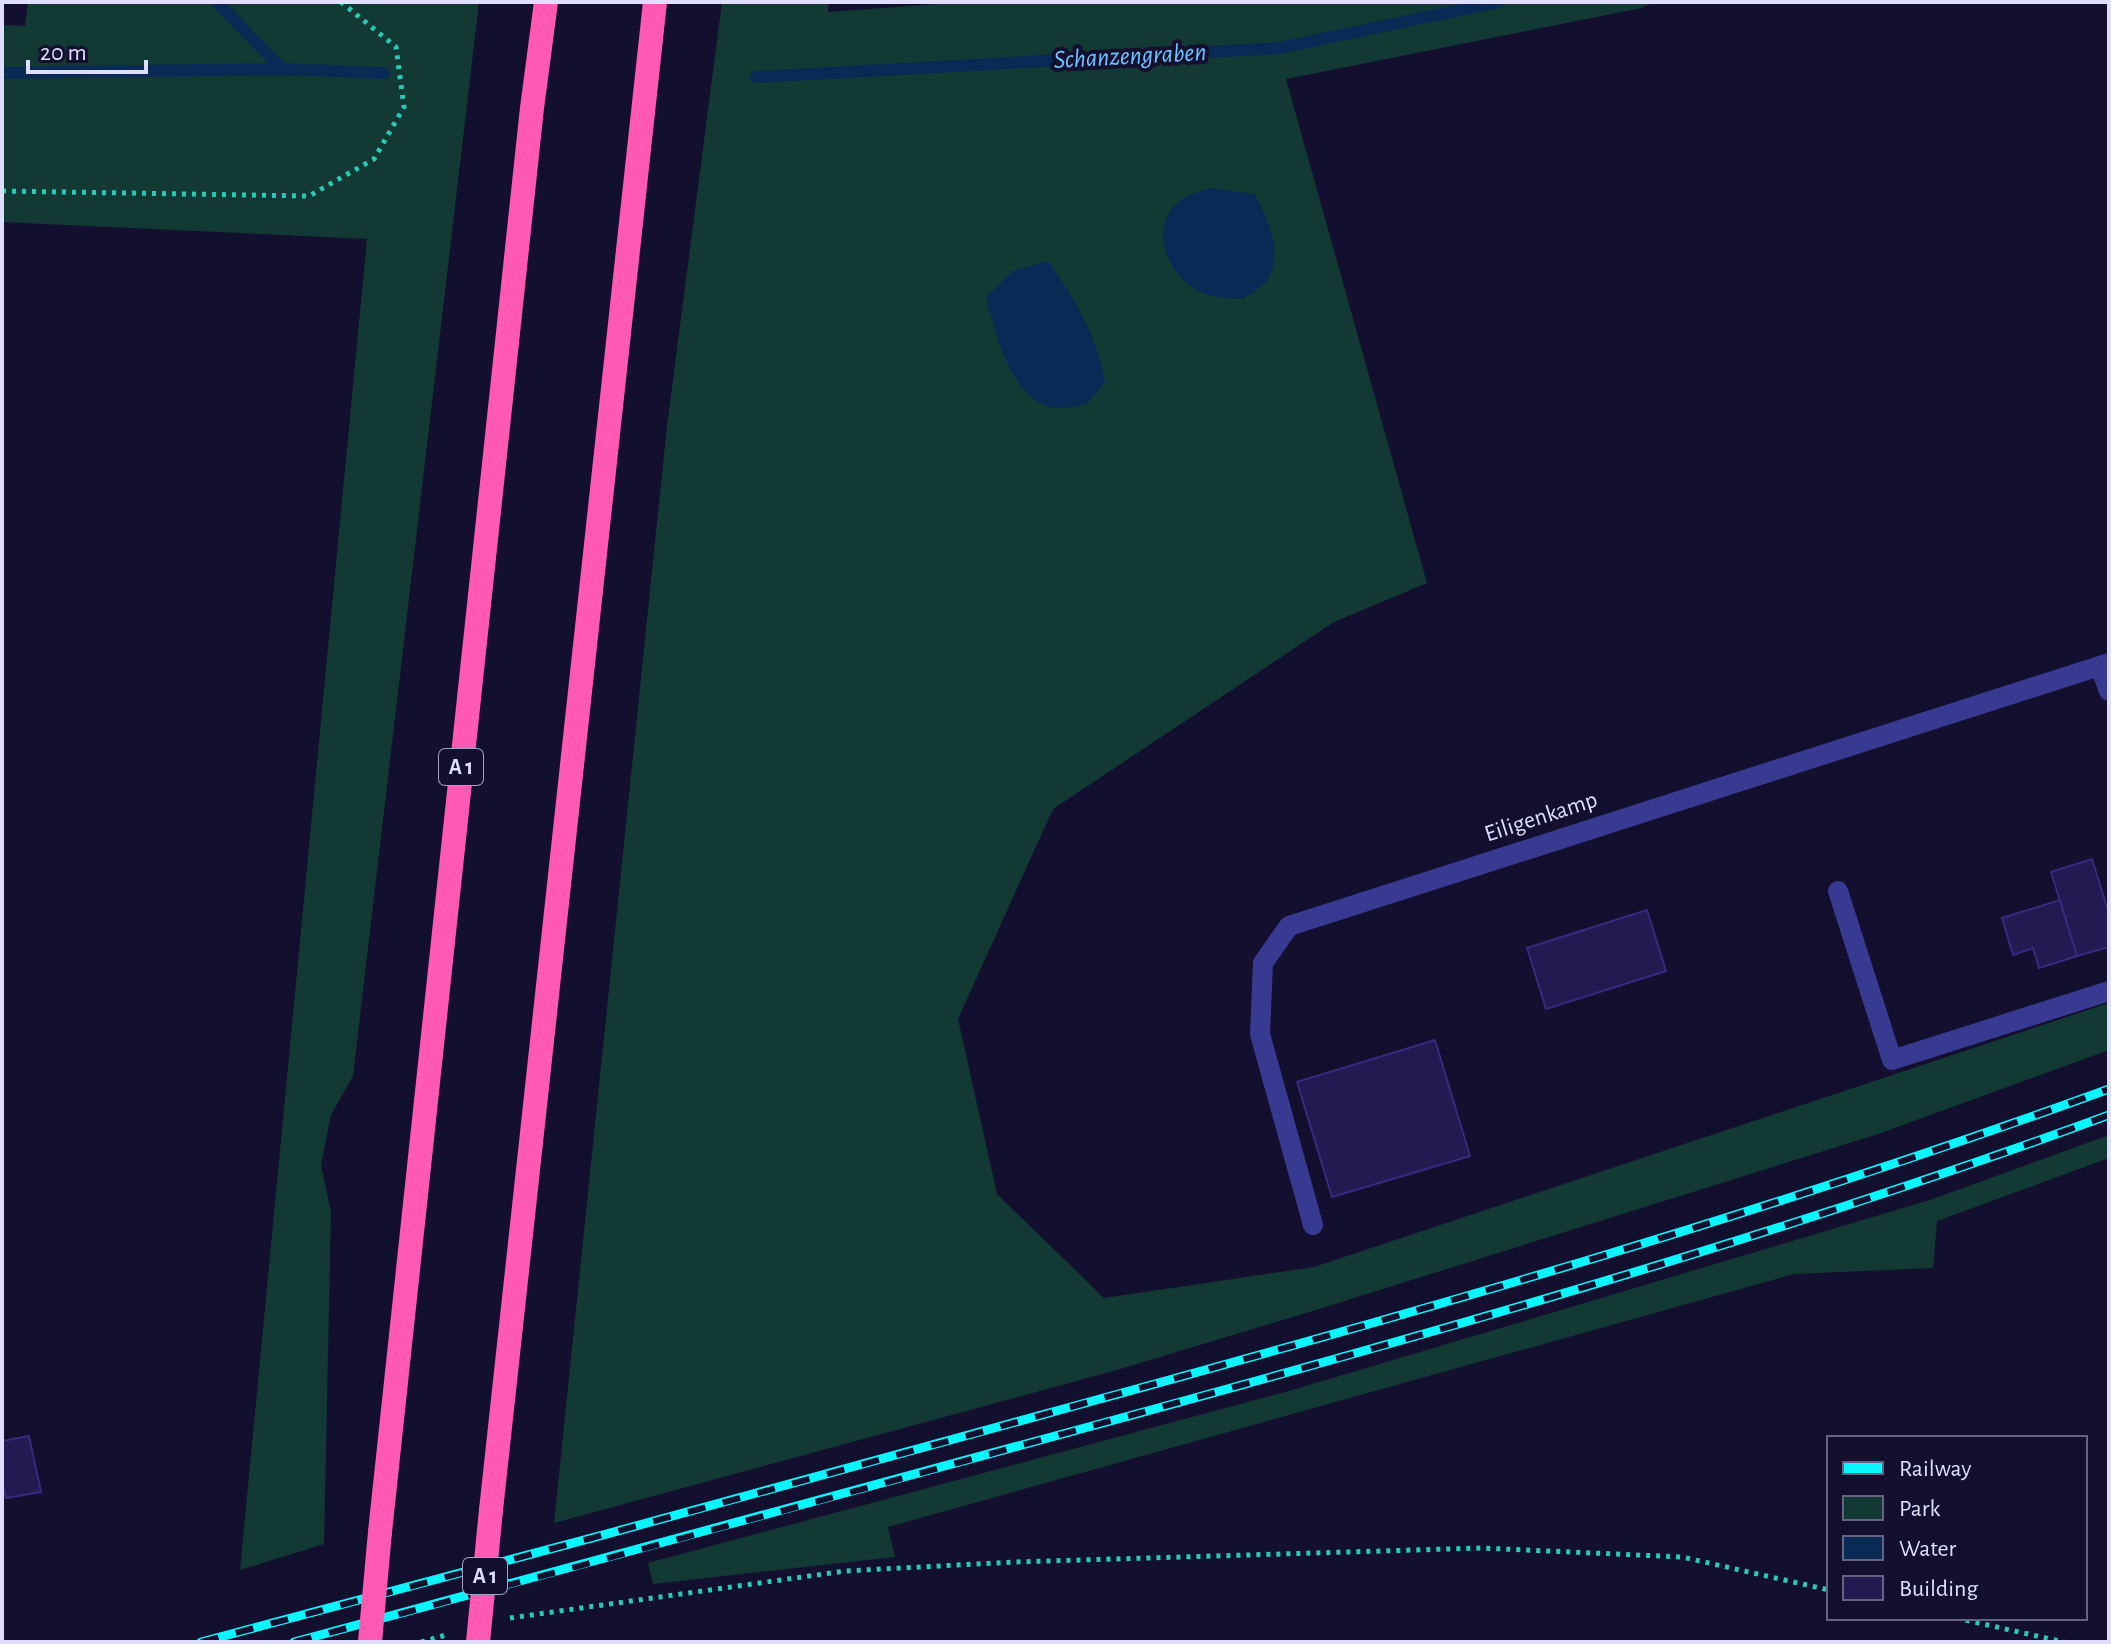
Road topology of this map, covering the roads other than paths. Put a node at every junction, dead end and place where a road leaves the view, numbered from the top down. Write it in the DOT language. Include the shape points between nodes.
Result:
graph roads {
  1 [pos="546,2"];
  2 [pos="655,2"];
  3 [pos="2104,664"];
  4 [pos="2109,691"];
  5 [pos="1838,891"];
  6 [pos="2109,991"];
  7 [pos="1313,1225"];
  8 [pos="370,1642"];
  9 [pos="478,1642"];
  1 -- 8 [label="highway, A 1, bridge"];
  2 -- 9 [label="highway, A 1, bridge"];
  3 -- 4 [label="lane"];
  3 -- 7 [label="lane, Eiligenkamp" via="1289,926 1263,963 1260,1034"];
  5 -- 6 [label="lane" via="1892,1060"];
}
